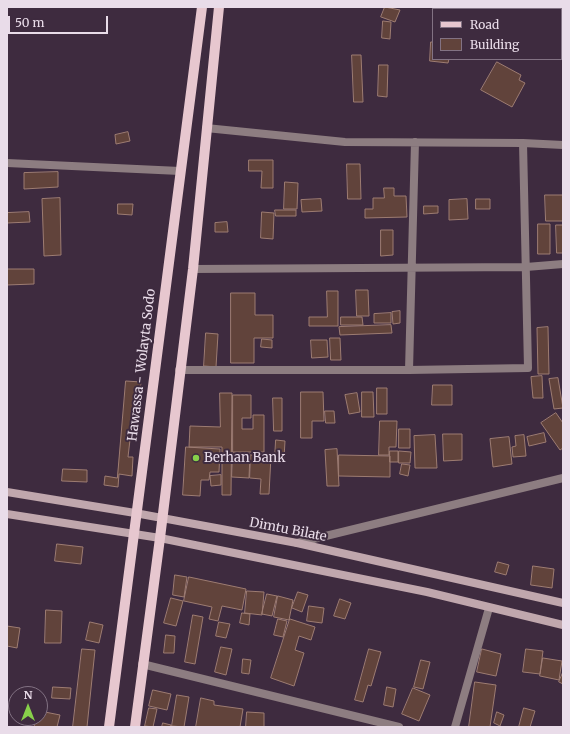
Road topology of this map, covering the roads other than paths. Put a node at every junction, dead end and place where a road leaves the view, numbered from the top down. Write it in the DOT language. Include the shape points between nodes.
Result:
graph roads {
  1 [pos="202,7"];
  2 [pos="219,7"];
  3 [pos="206,128"];
  4 [pos="415,142"];
  5 [pos="523,143"];
  6 [pos="563,145"];
  7 [pos="7,163"];
  8 [pos="180,171"];
  9 [pos="563,264"];
  10 [pos="526,267"];
  11 [pos="412,268"];
  12 [pos="193,269"];
  13 [pos="179,370"];
  14 [pos="409,370"];
  15 [pos="563,478"];
  16 [pos="7,492"];
  17 [pos="135,513"];
  18 [pos="7,514"];
  19 [pos="162,518"];
  20 [pos="133,533"];
  21 [pos="160,538"];
  22 [pos="297,543"];
  23 [pos="563,603"];
  24 [pos="489,608"];
  25 [pos="563,625"];
  26 [pos="142,664"];
  27 [pos="109,727"];
  28 [pos="135,727"];
  29 [pos="398,727"];
  30 [pos="455,727"];
  1 -- 8 [label="main road, Hawassa - Wolayta Sodo"];
  2 -- 3 [label="main road"];
  3 -- 4 [label="street" via="345,142"];
  3 -- 12 [label="main road"];
  4 -- 5 [label="street"];
  4 -- 11 [label="street"];
  5 -- 6 [label="street"];
  5 -- 10 [label="street"];
  7 -- 8 [label="street"];
  8 -- 17 [label="main road, Hawassa - Wolayta Sodo"];
  9 -- 10 [label="street"];
  10 -- 11 [label="street"];
  10 -- 14 [label="street" via="528,368"];
  11 -- 12 [label="street"];
  11 -- 14 [label="street"];
  12 -- 13 [label="main road"];
  13 -- 14 [label="street"];
  13 -- 19 [label="main road"];
  15 -- 22 [label="street"];
  16 -- 17 [label="main road, Dimtu Bilate"];
  17 -- 19 [label="main road, Dimtu Bilate"];
  17 -- 20 [label="main road, Hawassa - Wolayta Sodo"];
  18 -- 20 [label="main road"];
  19 -- 21 [label="main road"];
  19 -- 22 [label="main road, Dimtu Bilate"];
  20 -- 21 [label="main road"];
  20 -- 27 [label="main road, Hawassa - Wolayta Sodo"];
  21 -- 24 [label="main road" via="427,592"];
  21 -- 26 [label="main road"];
  22 -- 23 [label="main road, Dimtu Bilate"];
  24 -- 25 [label="main road"];
  24 -- 30 [label="street"];
  26 -- 28 [label="main road"];
  26 -- 29 [label="street"];
}
